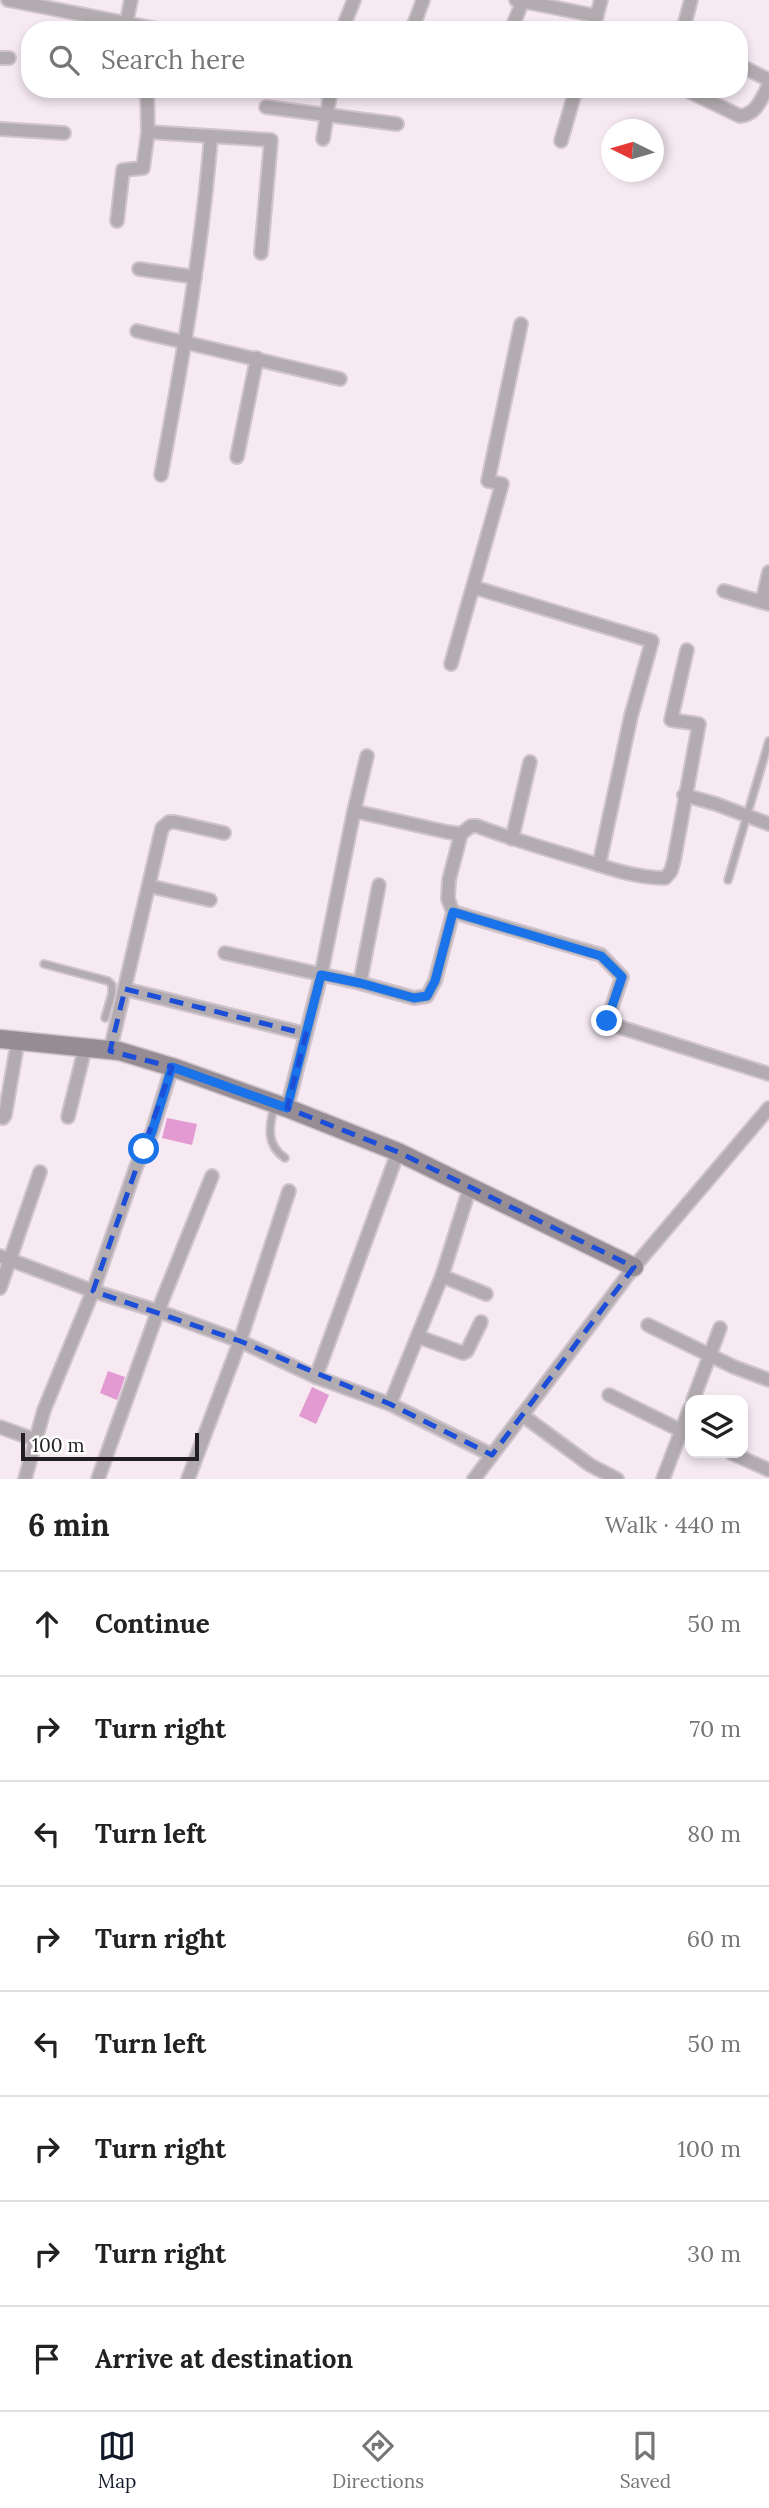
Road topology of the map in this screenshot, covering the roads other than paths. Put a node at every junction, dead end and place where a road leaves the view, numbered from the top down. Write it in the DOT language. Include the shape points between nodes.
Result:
graph roads {
  1 [pos="8,0"];
  2 [pos="131,0"];
  3 [pos="354,0"];
  4 [pos="423,0"];
  5 [pos="601,0"];
  6 [pos="691,0"];
  7 [pos="519,1"];
  8 [pos="597,16"];
  9 [pos="111,21"];
  10 [pos="127,21"];
  11 [pos="346,21"];
  12 [pos="415,21"];
  13 [pos="513,21"];
  14 [pos="596,21"];
  15 [pos="685,21"];
  16 [pos="748,70"];
  17 [pos="769,82"];
  18 [pos="147,98"];
  19 [pos="330,98"];
  20 [pos="573,98"];
  21 [pos="703,98"];
  22 [pos="266,107"];
  23 [pos="327,115"];
  24 [pos="397,124"];
  25 [pos="0,129"];
  26 [pos="148,132"];
  27 [pos="64,133"];
  28 [pos="211,136"];
  29 [pos="323,139"];
  30 [pos="561,141"];
  31 [pos="117,221"];
  32 [pos="261,253"];
  33 [pos="139,270"];
  34 [pos="195,277"];
  35 [pos="521,324"];
  36 [pos="137,331"];
  37 [pos="186,342"];
  38 [pos="257,359"];
  39 [pos="340,379"];
  40 [pos="237,457"];
  41 [pos="161,475"];
  42 [pos="769,572"];
  43 [pos="473,587"];
  44 [pos="724,591"];
  45 [pos="766,603"];
  46 [pos="687,650"];
  47 [pos="452,664"];
  48 [pos="769,741"];
  49 [pos="368,756"];
  50 [pos="530,762"];
  51 [pos="684,794"];
  52 [pos="354,811"];
  53 [pos="749,816"];
  54 [pos="769,824"];
  55 [pos="224,833"];
  56 [pos="461,834"];
  57 [pos="512,839"];
  58 [pos="599,865"];
  59 [pos="728,880"];
  60 [pos="149,886"];
  61 [pos="379,886"];
  62 [pos="210,900"];
  63 [pos="453,912"];
  64 [pos="225,953"];
  65 [pos="44,964"];
  66 [pos="321,975"];
  67 [pos="360,983"];
  68 [pos="120,993"];
  69 [pos="105,1018"];
  70 [pos="306,1034"];
  71 [pos="9,1040"];
  72 [pos="85,1048"];
  73 [pos="110,1051"];
  74 [pos="172,1067"];
  75 [pos="769,1074"];
  76 [pos="281,1106"];
  77 [pos="769,1109"];
  78 [pos="68,1117"];
  79 [pos="3,1118"];
  80 [pos="398,1152"];
  81 [pos="285,1158"];
  82 [pos="40,1172"];
  83 [pos="212,1176"];
  84 [pos="470,1187"];
  85 [pos="289,1191"];
  86 [pos="5,1258"];
  87 [pos="634,1267"];
  88 [pos="442,1276"];
  89 [pos="0,1288"];
  90 [pos="93,1291"];
  91 [pos="486,1294"];
  92 [pos="158,1311"];
  93 [pos="481,1322"];
  94 [pos="648,1325"];
  95 [pos="720,1328"];
  96 [pos="419,1337"];
  97 [pos="240,1341"];
  98 [pos="711,1356"];
  99 [pos="316,1377"];
  100 [pos="769,1380"];
  101 [pos="609,1395"];
  102 [pos="695,1395"];
  103 [pos="390,1404"];
  104 [pos="522,1415"];
  105 [pos="0,1427"];
  106 [pos="685,1433"];
  107 [pos="685,1435"];
  108 [pos="36,1440"];
  109 [pos="492,1455"];
  110 [pos="739,1458"];
  111 [pos="768,1475"];
  112 [pos="25,1479"];
  113 [pos="98,1479"];
  114 [pos="188,1479"];
  115 [pos="474,1479"];
  116 [pos="617,1479"];
  117 [pos="663,1479"];
  1 -- 9 [label="street"];
  2 -- 10 [label="street"];
  3 -- 11 [label="street"];
  4 -- 12 [label="street"];
  5 -- 8 [label="street"];
  6 -- 15 [label="street"];
  7 -- 8 [label="street"];
  7 -- 13 [label="street"];
  8 -- 14 [label="street"];
  16 -- 17 [label="street"];
  17 -- 21 [label="street" via="748,115 740,116"];
  18 -- 26 [label="street"];
  19 -- 23 [label="street"];
  20 -- 30 [label="street"];
  22 -- 23 [label="street"];
  23 -- 24 [label="street"];
  23 -- 29 [label="street"];
  25 -- 27 [label="street"];
  26 -- 28 [label="street"];
  26 -- 31 [label="street" via="144,167 123,170"];
  28 -- 32 [label="street" via="271,140"];
  28 -- 34 [label="street"];
  33 -- 34 [label="street"];
  34 -- 37 [label="street"];
  35 -- 43 [label="street" via="488,481 502,484"];
  36 -- 37 [label="street"];
  37 -- 38 [label="street"];
  37 -- 41 [label="street"];
  38 -- 39 [label="street"];
  38 -- 40 [label="street"];
  42 -- 45 [label="street"];
  43 -- 47 [label="street"];
  43 -- 58 [label="street" via="652,640"];
  44 -- 45 [label="street"];
  46 -- 51 [label="street" via="671,720 699,724"];
  48 -- 53 [label="lane"];
  49 -- 52 [label="street"];
  50 -- 57 [label="street"];
  51 -- 53 [label="street"];
  51 -- 58 [label="street" via="674,860 665,877 648,878"];
  52 -- 56 [label="street"];
  52 -- 66 [label="street"];
  53 -- 54 [label="street"];
  53 -- 59 [label="lane"];
  55 -- 60 [label="street" via="169,822 162,828"];
  56 -- 57 [label="street" via="477,826"];
  56 -- 63 [label="street" via="449,880"];
  57 -- 58 [label="street"];
  60 -- 62 [label="street"];
  60 -- 68 [label="street"];
  61 -- 67 [label="street"];
  63 -- 67 [label="street" via="427,996 414,998"];
  63 -- 75 [label="street" via="601,956 622,977 607,1021 610,1024"];
  64 -- 66 [label="street"];
  65 -- 68 [label="lane" via="108,981"];
  66 -- 67 [label="street"];
  66 -- 70 [label="street"];
  68 -- 69 [label="lane"];
  68 -- 70 [label="street"];
  68 -- 73 [label="street"];
  70 -- 76 [label="street"];
  71 -- 72 [label="street"];
  71 -- 79 [label="street"];
  72 -- 73 [label="street"];
  72 -- 78 [label="street"];
  73 -- 74 [label="street"];
  74 -- 76 [label="street"];
  74 -- 90 [label="street"];
  76 -- 80 [label="street"];
  76 -- 81 [label="lane" via="270,1129 277,1152"];
  77 -- 87 [label="street"];
  80 -- 84 [label="street"];
  80 -- 99 [label="street"];
  82 -- 86 [label="street"];
  83 -- 92 [label="street"];
  84 -- 87 [label="street"];
  84 -- 88 [label="street"];
  85 -- 97 [label="street"];
  86 -- 89 [label="street"];
  86 -- 90 [label="street"];
  87 -- 104 [label="street"];
  88 -- 91 [label="street"];
  88 -- 96 [label="street"];
  90 -- 92 [label="street"];
  90 -- 108 [label="street"];
  92 -- 97 [label="street"];
  92 -- 113 [label="street"];
  93 -- 96 [label="street" via="463,1353"];
  94 -- 98 [label="street"];
  95 -- 98 [label="street"];
  96 -- 103 [label="street"];
  97 -- 99 [label="street"];
  97 -- 114 [label="street"];
  98 -- 100 [label="street"];
  98 -- 102 [label="street"];
  99 -- 103 [label="street"];
  101 -- 106 [label="street"];
  103 -- 109 [label="street"];
  104 -- 109 [label="street"];
  104 -- 116 [label="street"];
  105 -- 108 [label="street"];
  107 -- 117 [label="street"];
  108 -- 112 [label="street"];
  109 -- 115 [label="street"];
  110 -- 111 [label="street"];
}
